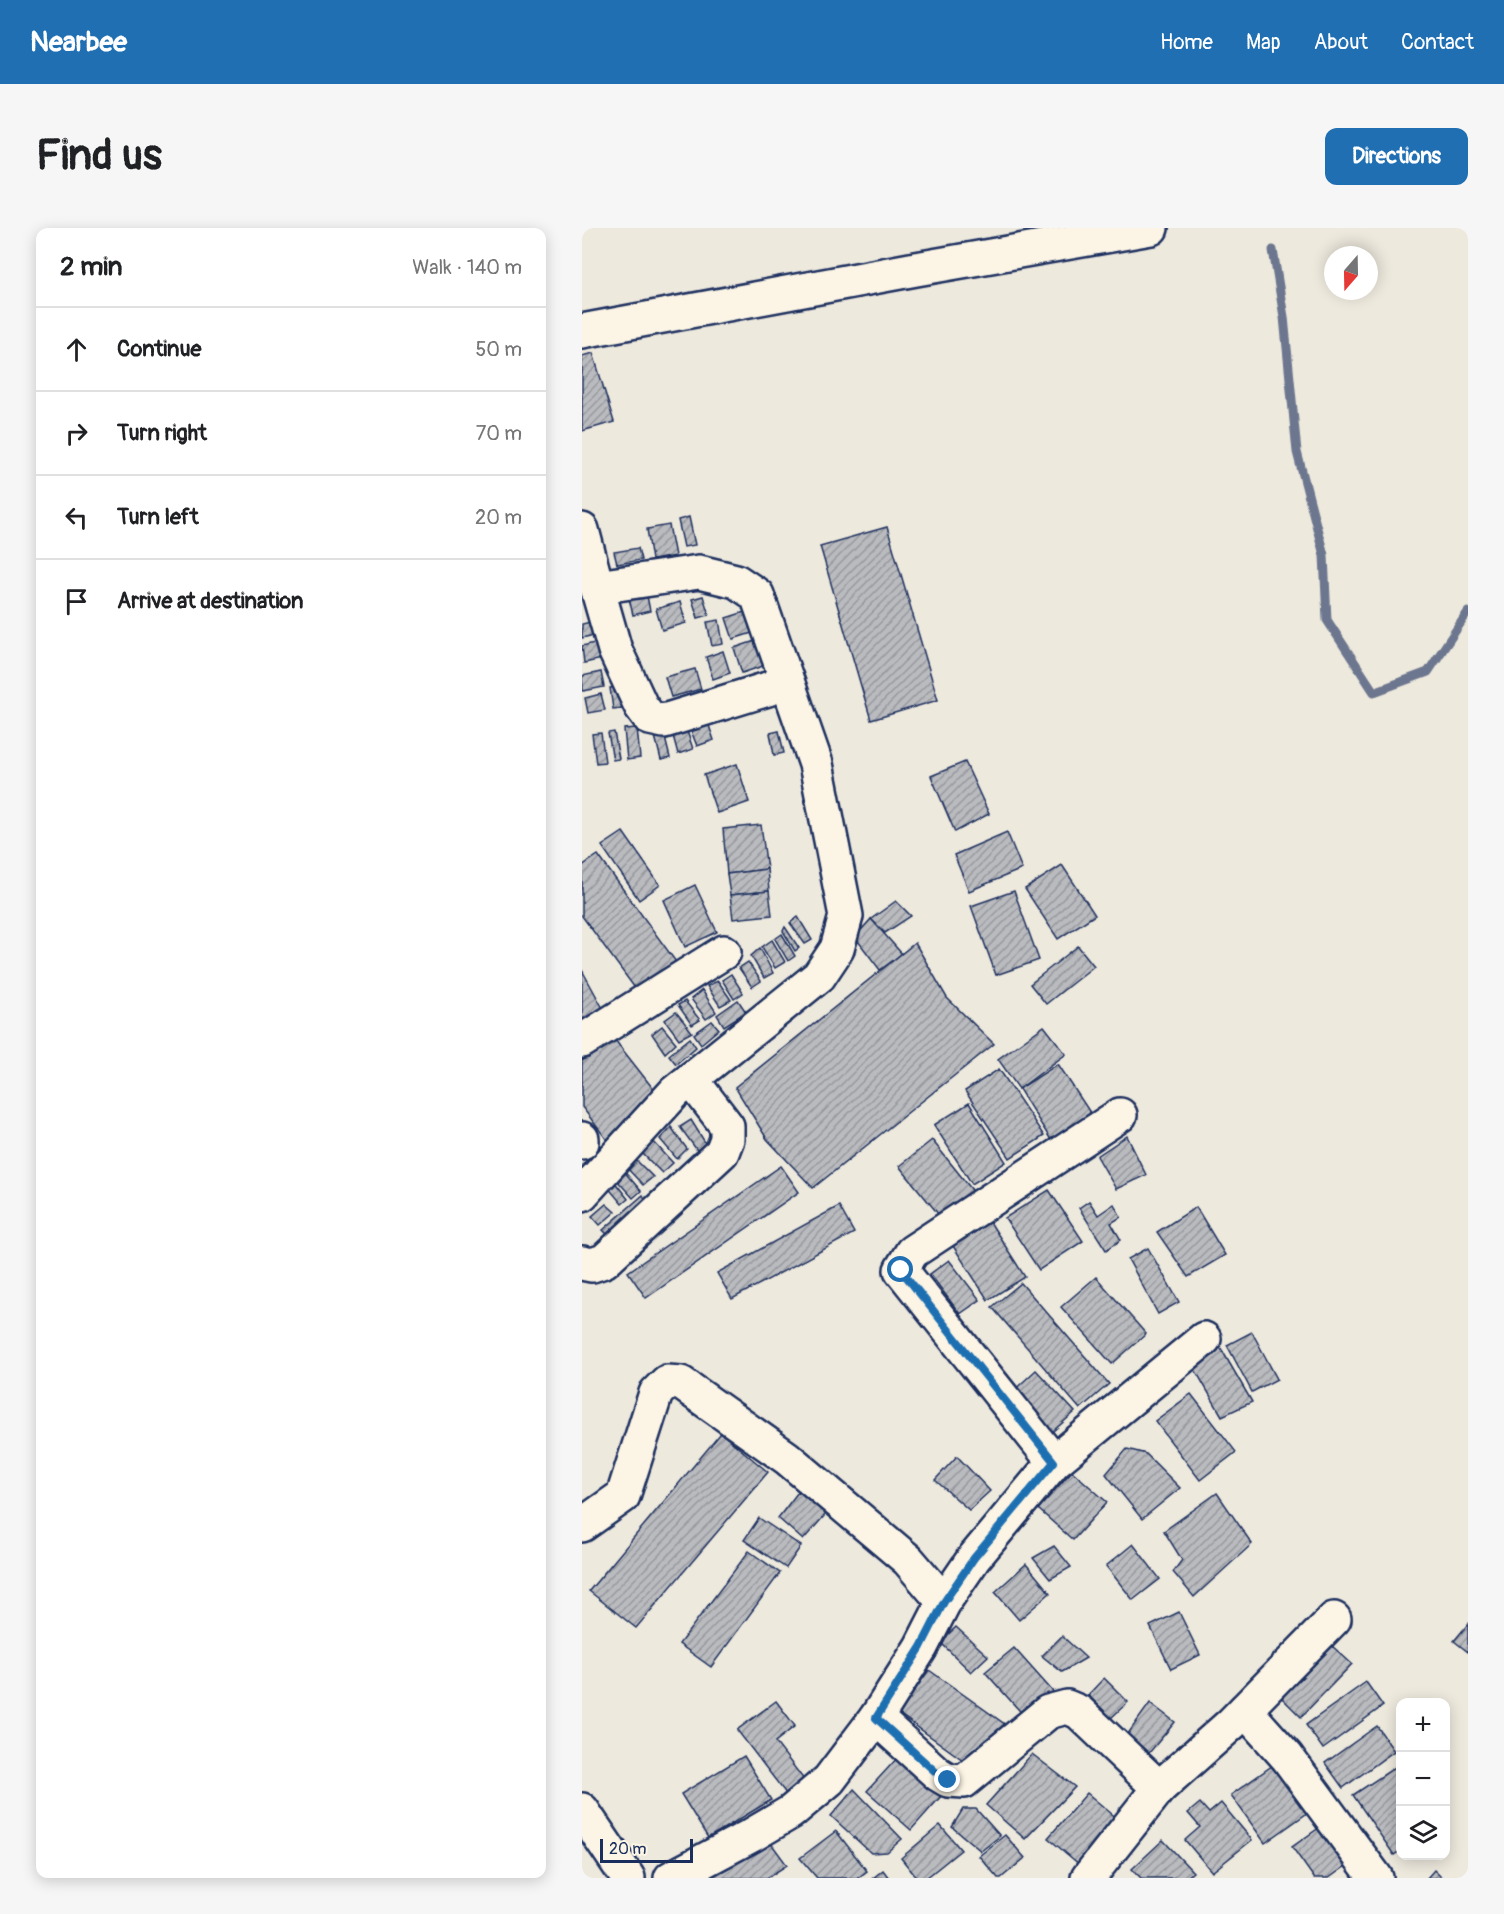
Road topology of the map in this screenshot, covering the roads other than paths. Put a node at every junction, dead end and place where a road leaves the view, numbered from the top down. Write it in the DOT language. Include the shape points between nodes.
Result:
graph roads {
  1 [pos="1151,228"];
  2 [pos="582,331"];
  3 [pos="582,530"];
  4 [pos="597,587"];
  5 [pos="788,683"];
  6 [pos="724,952"];
  7 [pos="582,1041"];
  8 [pos="691,1079"];
  9 [pos="1120,1115"];
  10 [pos="582,1194"];
  11 [pos="582,1263"];
  12 [pos="1204,1339"];
  13 [pos="1054,1462"];
  14 [pos="582,1525"];
  15 [pos="944,1602"];
  16 [pos="1334,1619"];
  17 [pos="1245,1710"];
  18 [pos="876,1718"];
  19 [pos="1159,1788"];
  20 [pos="582,1810"];
  21 [pos="628,1878"];
  22 [pos="671,1878"];
  23 [pos="1088,1878"];
  24 [pos="1376,1878"];
  1 -- 2 [label="street"];
  3 -- 4 [label="street"];
  4 -- 5 [label="street" via="699,572 736,580 757,595"];
  4 -- 5 [label="street" via="615,650 650,718 664,721"];
  5 -- 8 [label="street" via="816,764 846,916 837,950 819,976"];
  6 -- 7 [label="street"];
  8 -- 10 [label="street"];
  8 -- 11 [label="street" via="727,1126 722,1152 604,1262"];
  9 -- 13 [label="street" via="912,1252 901,1270"];
  12 -- 13 [label="street"];
  13 -- 15 [label="street" via="974,1558"];
  14 -- 15 [label="street" via="623,1496 656,1393 667,1382 681,1383 787,1458 908,1560"];
  15 -- 18 [label="street"];
  16 -- 17 [label="street"];
  17 -- 19 [label="street"];
  17 -- 24 [label="street" via="1287,1757"];
  18 -- 19 [label="street" via="938,1774 948,1780 964,1781 1048,1712 1067,1707 1079,1712"];
  18 -- 22 [label="street" via="829,1780 791,1812"];
  19 -- 23 [label="street"];
  20 -- 21 [label="street"];
}
